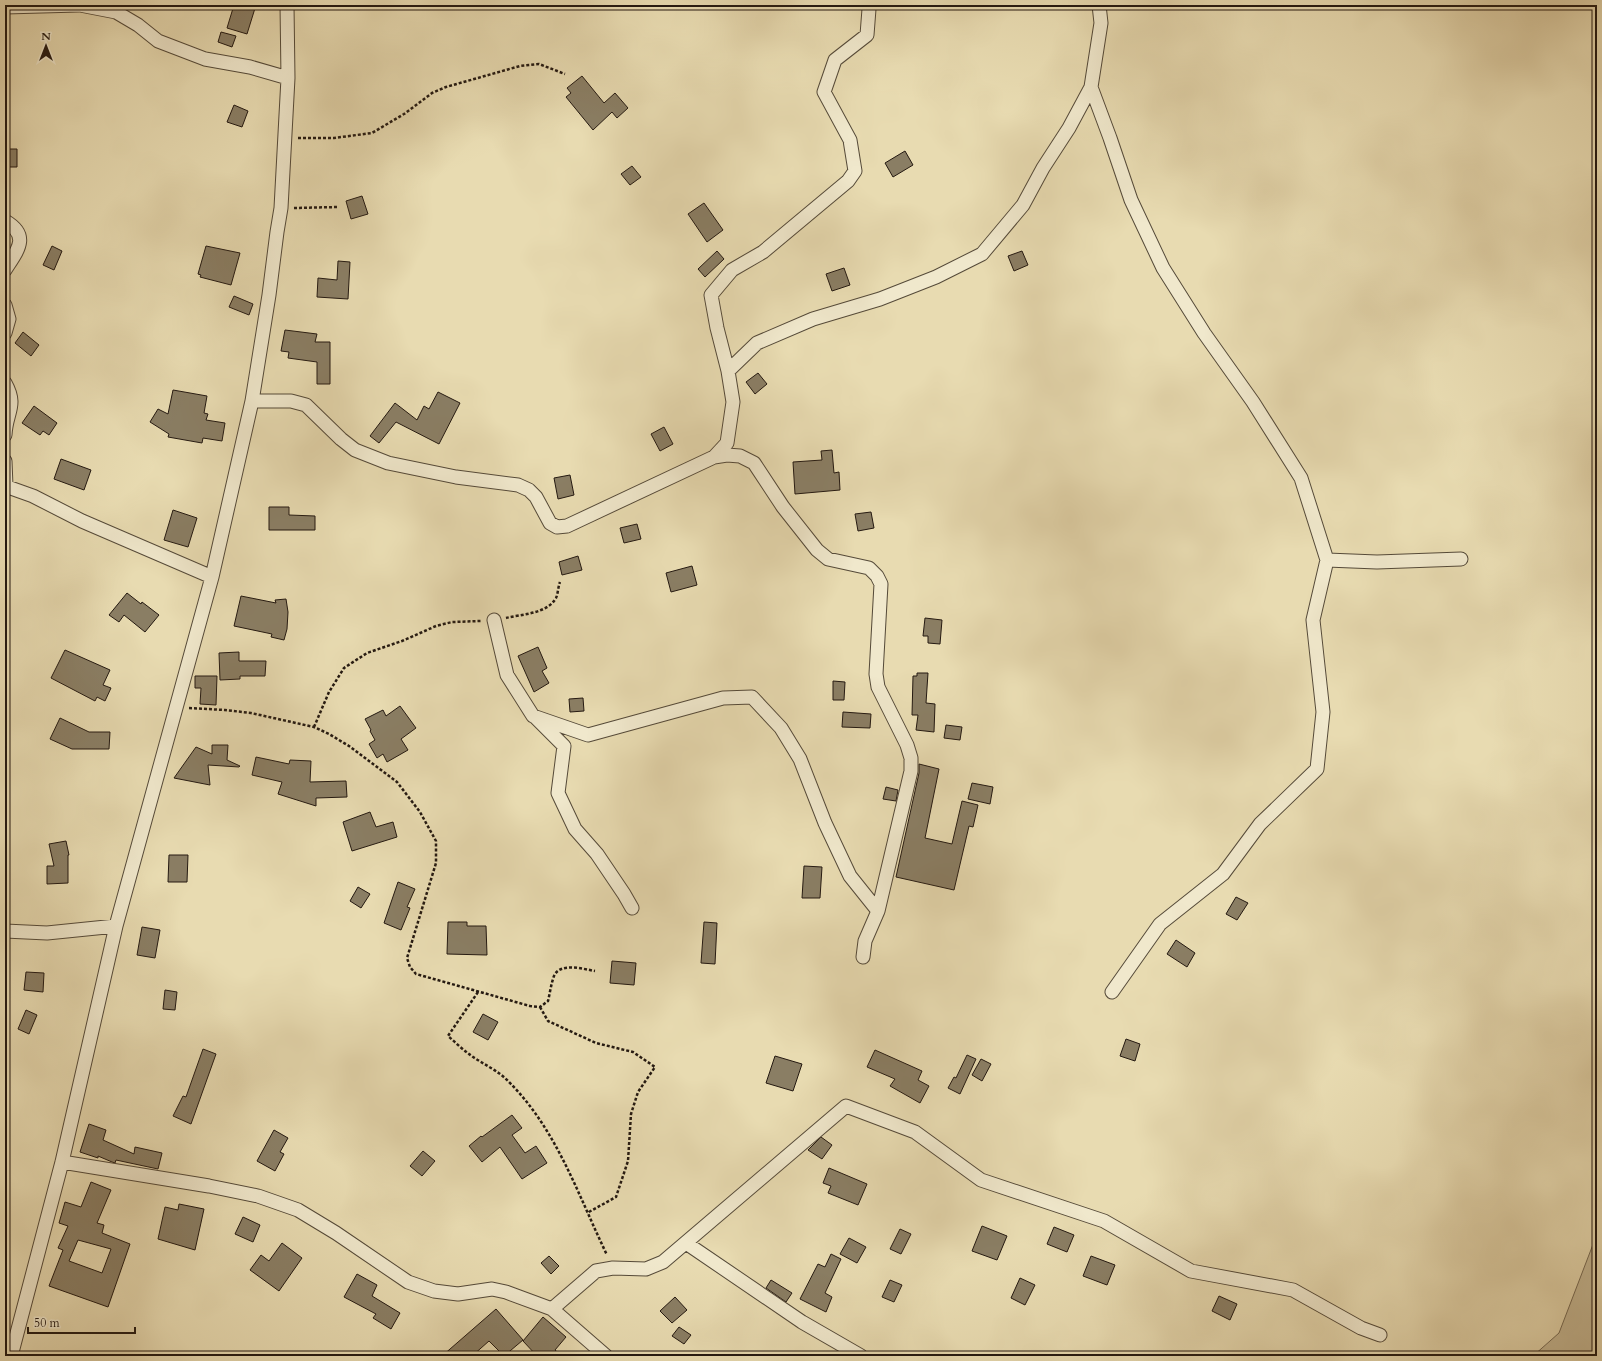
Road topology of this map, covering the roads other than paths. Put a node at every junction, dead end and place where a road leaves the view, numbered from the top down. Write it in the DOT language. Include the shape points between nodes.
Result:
graph roads {
  1 [pos="80,5"];
  2 [pos="287,5"];
  3 [pos="1099,5"];
  4 [pos="5,7"];
  5 [pos="869,10"];
  6 [pos="288,78"];
  7 [pos="1091,87"];
  8 [pos="5,221"];
  9 [pos="5,270"];
  10 [pos="5,305"];
  11 [pos="5,333"];
  12 [pos="728,371"];
  13 [pos="5,383"];
  14 [pos="252,401"];
  15 [pos="5,435"];
  16 [pos="714,458"];
  17 [pos="5,461"];
  18 [pos="5,486"];
  19 [pos="1462,559"];
  20 [pos="1327,560"];
  21 [pos="212,577"];
  22 [pos="494,620"];
  23 [pos="533,716"];
  24 [pos="632,908"];
  25 [pos="878,910"];
  26 [pos="116,926"];
  27 [pos="5,931"];
  28 [pos="863,956"];
  29 [pos="1112,992"];
  30 [pos="62,1162"];
  31 [pos="686,1243"];
  32 [pos="552,1309"];
  33 [pos="1380,1335"];
  34 [pos="11,1356"];
  35 [pos="606,1356"];
  36 [pos="861,1356"];
  1 -- 4 [label="street"];
  1 -- 6 [label="street" via="116,12 158,41 205,59 250,67"];
  2 -- 6 [label="street"];
  3 -- 7 [label="street" via="1101,24"];
  5 -- 12 [label="street" via="867,35 835,60 824,92 850,140 855,171 848,181 763,252 732,270 712,295"];
  6 -- 14 [label="street" via="281,208 270,295"];
  7 -- 12 [label="street" via="1023,205 982,254 936,277 880,299 813,318 757,343"];
  7 -- 20 [label="street" via="1131,200 1163,268 1301,478"];
  8 -- 9 [label="street" via="19,232 20,237 15,254"];
  10 -- 11 [label="street" via="10,319"];
  12 -- 16 [label="street" via="733,402 727,443"];
  13 -- 15 [label="street" via="12,401 5,423"];
  14 -- 16 [label="street" via="290,401 306,405 341,440 355,450 388,463 456,477 518,485 536,497 550,523 557,527 567,526"];
  14 -- 21 [label="street"];
  16 -- 25 [label="street" via="740,456 754,463 816,550 828,559 869,568 881,584 876,674 878,687 906,745 911,758 911,771"];
  17 -- 18 [label="street"];
  18 -- 21 [label="street" via="33,496 82,521"];
  19 -- 20 [label="street" via="1377,562"];
  20 -- 29 [label="street" via="1313,620 1323,712 1317,769 1260,824 1223,874 1160,924"];
  21 -- 26 [label="street"];
  22 -- 23 [label="street" via="507,675"];
  23 -- 24 [label="street" via="564,746 558,793 575,829 597,854"];
  23 -- 25 [label="street" via="588,735 723,698 752,697 781,728 800,759 825,823 850,876"];
  25 -- 28 [label="street" via="865,941"];
  26 -- 27 [label="street" via="47,933"];
  26 -- 30 [label="street"];
  30 -- 32 [label="street" via="258,1196 298,1210 408,1282 434,1291 458,1294 492,1289"];
  30 -- 34 [label="street"];
  31 -- 32 [label="street" via="663,1262 646,1269 613,1268 596,1272"];
  31 -- 33 [label="street" via="846,1106 915,1132 981,1180 1104,1221 1191,1271 1293,1290 1361,1328"];
  31 -- 36 [label="street" via="802,1322"];
  32 -- 35 [label="street"];
}
